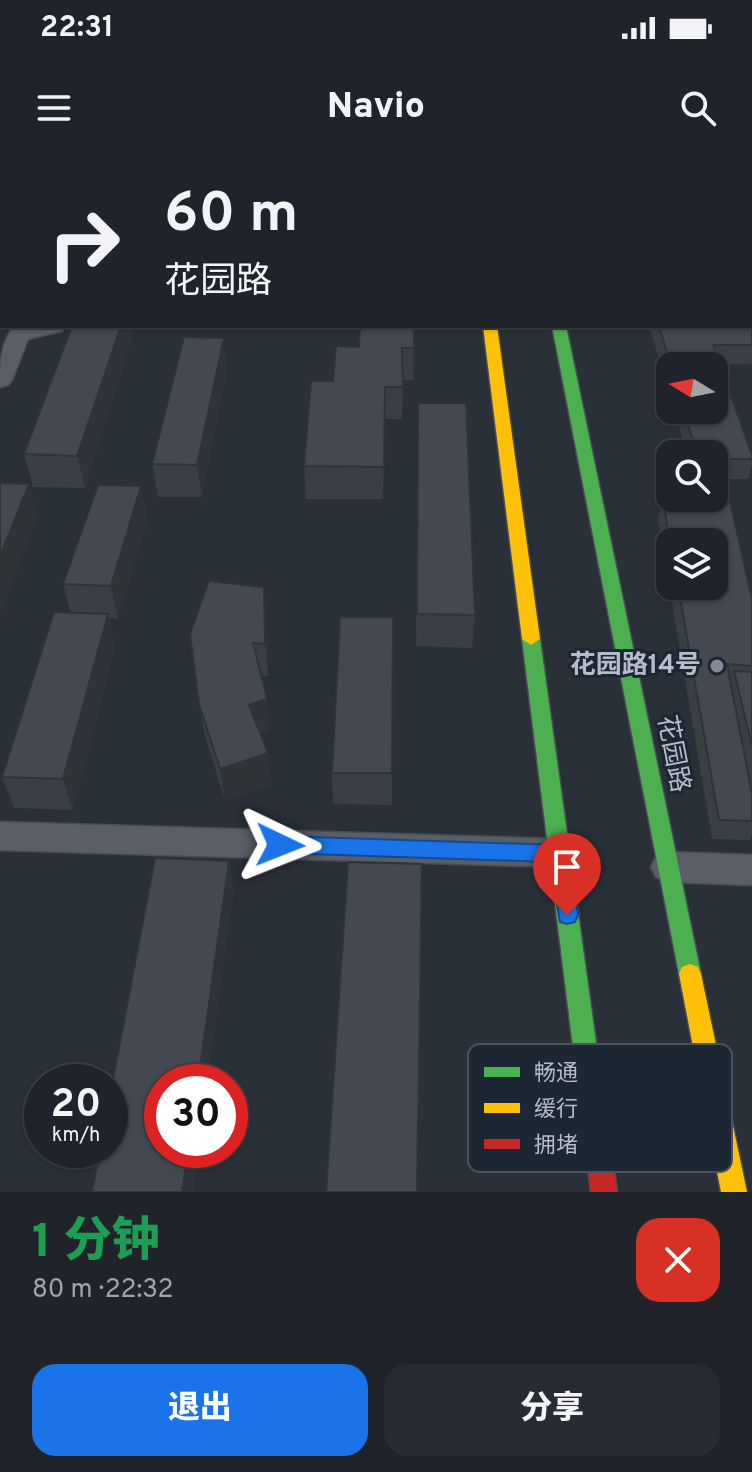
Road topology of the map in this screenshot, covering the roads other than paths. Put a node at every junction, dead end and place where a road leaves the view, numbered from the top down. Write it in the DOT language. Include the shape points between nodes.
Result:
graph roads {
  1 [pos="41,328"];
  2 [pos="490,328"];
  3 [pos="559,328"];
  4 [pos="10,333"];
  5 [pos="0,380"];
  6 [pos="0,836"];
  7 [pos="559,853"];
  8 [pos="668,867"];
  9 [pos="752,870"];
  10 [pos="584,1044"];
  11 [pos="704,1044"];
  12 [pos="601,1172"];
  13 [pos="730,1172"];
  14 [pos="604,1192"];
  15 [pos="734,1192"];
  1 -- 4 [label="street"];
  2 -- 7 [label="main road"];
  3 -- 8 [label="main road, 花园路"];
  4 -- 5 [label="street"];
  6 -- 7 [label="street"];
  7 -- 10 [label="main road"];
  8 -- 9 [label="street"];
  8 -- 11 [label="main road, 花园路"];
  12 -- 14 [label="main road"];
  13 -- 15 [label="main road, 花园路"];
}
